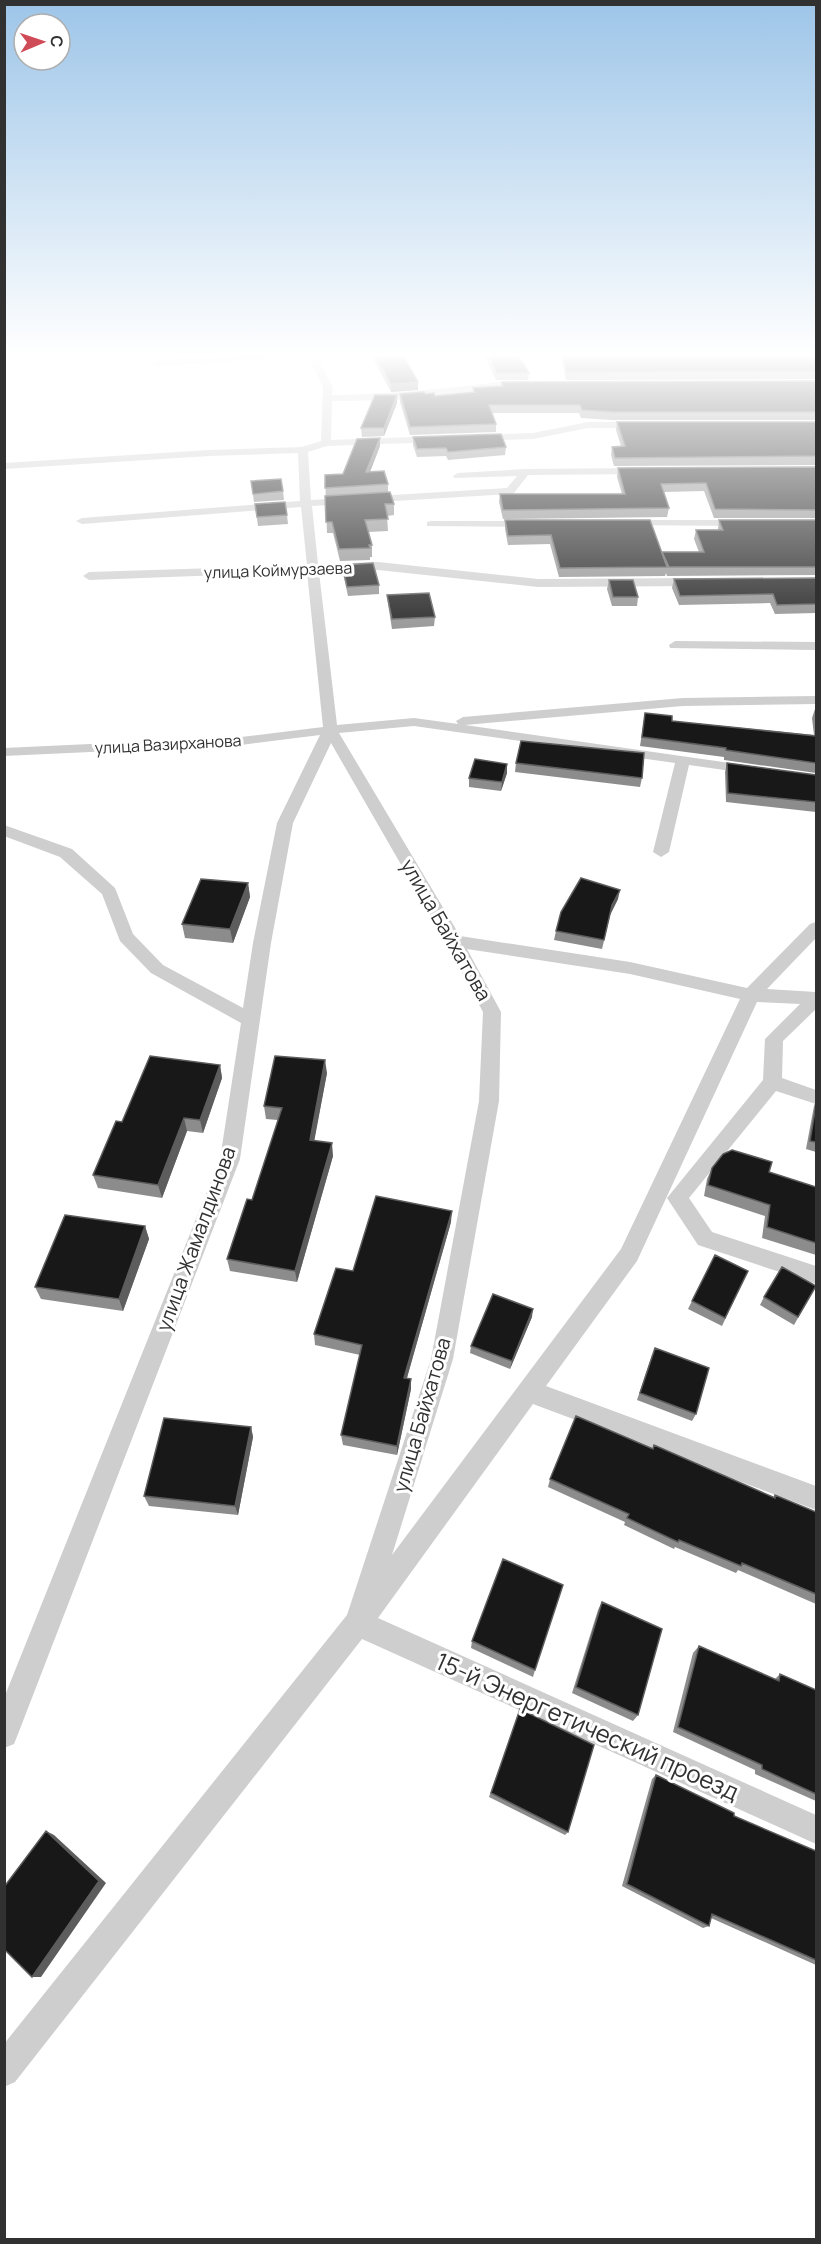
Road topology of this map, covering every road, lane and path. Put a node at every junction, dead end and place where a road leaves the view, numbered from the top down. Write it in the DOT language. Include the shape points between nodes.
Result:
graph roads {
  1 [pos="103,460"];
  2 [pos="304,460"];
  3 [pos="4,466"];
  4 [pos="654,471"];
  5 [pos="525,472"];
  6 [pos="458,476"];
  7 [pos="306,503"];
  8 [pos="82,521"];
  9 [pos="758,523"];
  10 [pos="431,524"];
  11 [pos="548,524"];
  12 [pos="606,524"];
  13 [pos="314,568"];
  14 [pos="89,576"];
  15 [pos="712,582"];
  16 [pos="675,645"];
  17 [pos="816,646"];
  18 [pos="816,700"];
  19 [pos="429,724"];
  20 [pos="330,730"];
  21 [pos="4,752"];
  22 [pos="683,760"];
  23 [pos="772,772"];
  24 [pos="4,831"];
  25 [pos="661,852"];
  26 [pos="816,928"];
  27 [pos="454,941"];
  28 [pos="750,995"];
  29 [pos="816,998"];
  30 [pos="250,1020"];
  31 [pos="772,1082"];
  32 [pos="816,1097"];
  33 [pos="677,1198"];
  34 [pos="629,1255"];
  35 [pos="816,1275"];
  36 [pos="529,1391"];
  37 [pos="816,1498"];
  38 [pos="358,1623"];
  39 [pos="4,1734"];
  40 [pos="816,1830"];
  41 [pos="4,2071"];
  1 -- 3 [label="street"];
  2 -- 7 [label="street"];
  4 -- 5 [label="street"];
  5 -- 6 [label="street"];
  5 -- 7 [label="street" via="510,491"];
  7 -- 8 [label="street"];
  7 -- 13 [label="street"];
  9 -- 12 [label="street"];
  10 -- 11 [label="street"];
  13 -- 14 [label="street, улица Коймурзаева"];
  13 -- 15 [label="street, улица Коймурзаева" via="378,566 538,583"];
  13 -- 20 [label="street"];
  16 -- 17 [label="street"];
  18 -- 19 [label="street" via="683,702"];
  19 -- 20 [label="street"];
  19 -- 22 [label="street"];
  20 -- 21 [label="street, улица Вазирханова" via="241,741"];
  20 -- 27 [label="street, улица Байхатова"];
  20 -- 30 [label="street, улица Жамалдинова" via="285,823"];
  22 -- 23 [label="street"];
  22 -- 25 [label="street"];
  24 -- 30 [label="street" via="66,853 109,892 126,937 157,969"];
  26 -- 28 [label="street"];
  27 -- 28 [label="street" via="630,968"];
  27 -- 38 [label="street, улица Байхатова" via="492,1012 489,1101 442,1359"];
  28 -- 29 [label="street"];
  28 -- 34 [label="street"];
  29 -- 31 [label="street" via="774,1039"];
  30 -- 39 [label="street, улица Жамалдинова" via="230,1159"];
  31 -- 32 [label="street"];
  31 -- 33 [label="street"];
  33 -- 34 [label="street"];
  33 -- 35 [label="street" via="705,1239"];
  34 -- 36 [label="street"];
  36 -- 37 [label="street"];
  36 -- 38 [label="street"];
  38 -- 40 [label="street, 15-й Энергетический проезд"];
  38 -- 41 [label="street"];
}
